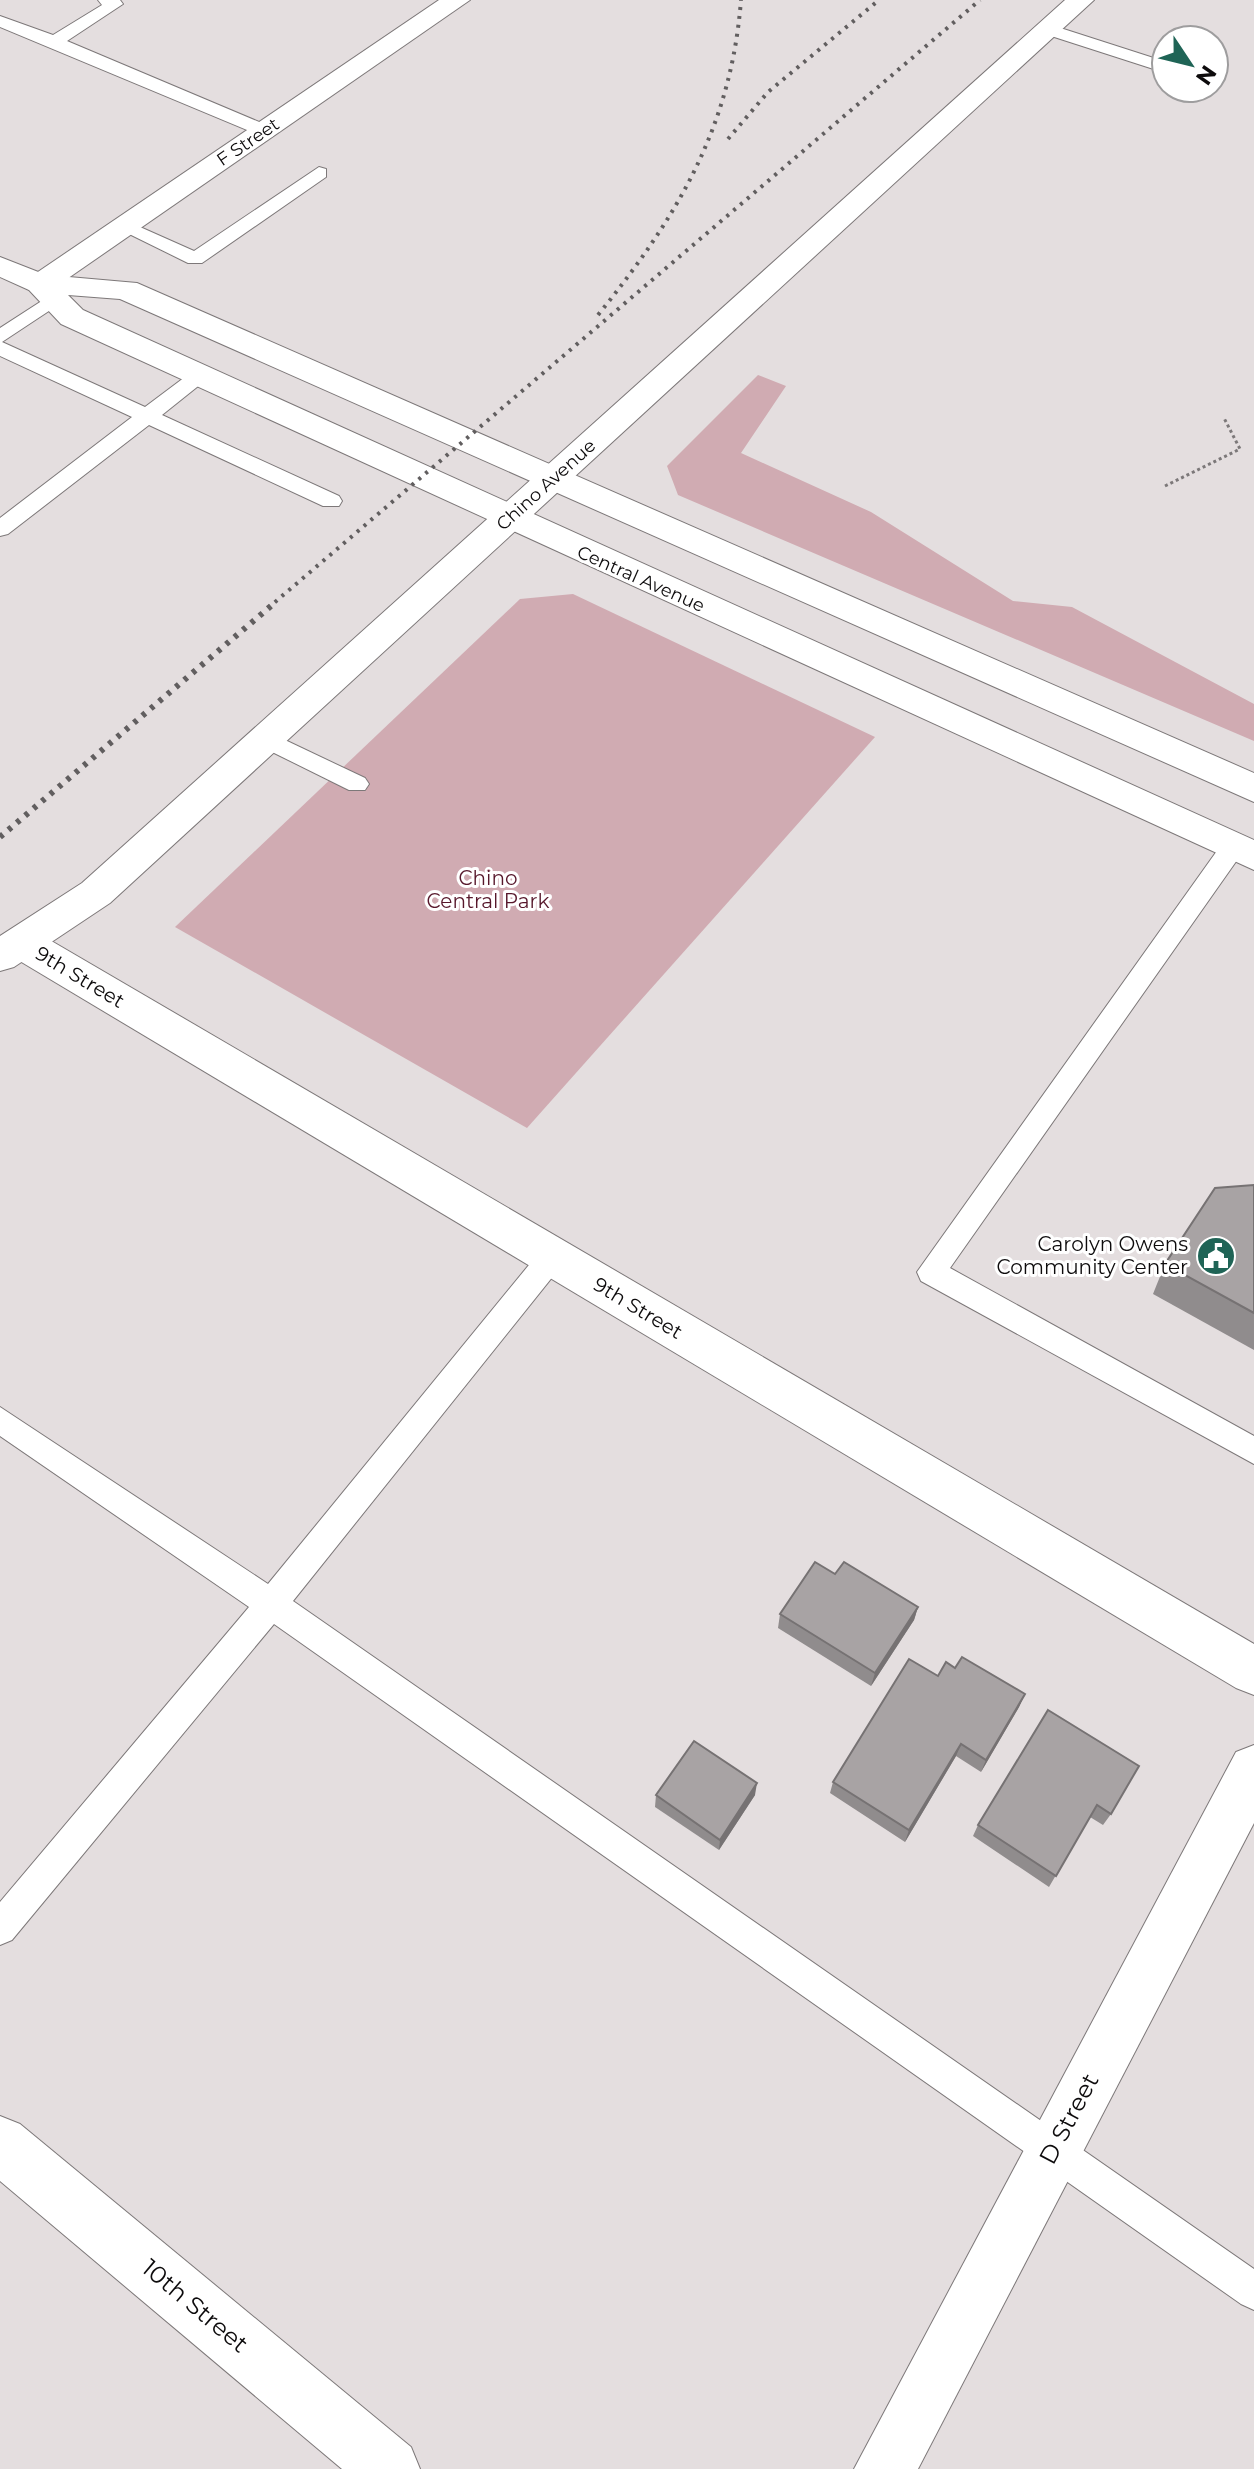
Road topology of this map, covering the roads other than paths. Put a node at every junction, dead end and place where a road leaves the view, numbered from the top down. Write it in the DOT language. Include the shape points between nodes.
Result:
graph roads {
  1 [pos="457,0"];
  2 [pos="1081,0"];
  3 [pos="114,1"];
  4 [pos="0,21"];
  5 [pos="1051,30"];
  6 [pos="54,42"];
  7 [pos="1150,63"];
  8 [pos="265,131"];
  9 [pos="319,173"];
  10 [pos="124,227"];
  11 [pos="0,266"];
  12 [pos="47,292"];
  13 [pos="0,337"];
  14 [pos="0,348"];
  15 [pos="200,375"];
  16 [pos="146,416"];
  17 [pos="553,479"];
  18 [pos="331,501"];
  19 [pos="509,519"];
  20 [pos="0,529"];
  21 [pos="266,739"];
  22 [pos="357,784"];
  23 [pos="1254,788"];
  24 [pos="1244,852"];
  25 [pos="11,950"];
  26 [pos="552,1257"];
  27 [pos="0,1420"];
  28 [pos="1254,1451"];
  29 [pos="271,1604"];
  30 [pos="1254,1671"];
  31 [pos="1254,1770"];
  32 [pos="0,1928"];
  33 [pos="0,2144"];
  34 [pos="1051,2152"];
  35 [pos="1254,2291"];
  36 [pos="389,2469"];
  37 [pos="885,2469"];
  1 -- 8 [label="main road, F Street"];
  2 -- 5 [label="main road, Chino Avenue"];
  3 -- 6 [label="lane"];
  4 -- 6 [label="lane"];
  5 -- 7 [label="lane"];
  5 -- 17 [label="main road, Chino Avenue"];
  6 -- 8 [label="lane"];
  8 -- 10 [label="main road, F Street"];
  9 -- 10 [label="lane" via="195,259"];
  10 -- 12 [label="main road, F Street"];
  11 -- 12 [label="main road, Central Avenue"];
  12 -- 13 [label="lane"];
  12 -- 15 [label="main road, Central Avenue" via="72,317"];
  12 -- 17 [label="main road, Central Avenue" via="126,290"];
  14 -- 16 [label="lane"];
  15 -- 16 [label="lane"];
  15 -- 19 [label="main road, Central Avenue"];
  16 -- 18 [label="lane"];
  16 -- 20 [label="lane"];
  17 -- 19 [label="main road, Chino Avenue"];
  17 -- 23 [label="main road, Central Avenue"];
  19 -- 21 [label="main road, Chino Avenue"];
  19 -- 24 [label="main road, Central Avenue"];
  21 -- 22 [label="lane"];
  21 -- 25 [label="main road, Chino Avenue" via="96,893"];
  24 -- 28 [label="lane" via="931,1272"];
  25 -- 26 [label="main road, 9th Street"];
  26 -- 29 [label="lane"];
  26 -- 30 [label="main road, 9th Street"];
  27 -- 29 [label="lane"];
  29 -- 32 [label="lane"];
  29 -- 34 [label="lane"];
  31 -- 34 [label="main road, D Street"];
  33 -- 36 [label="main road, 10th Street"];
  34 -- 35 [label="lane"];
  34 -- 37 [label="main road, D Street"];
}
